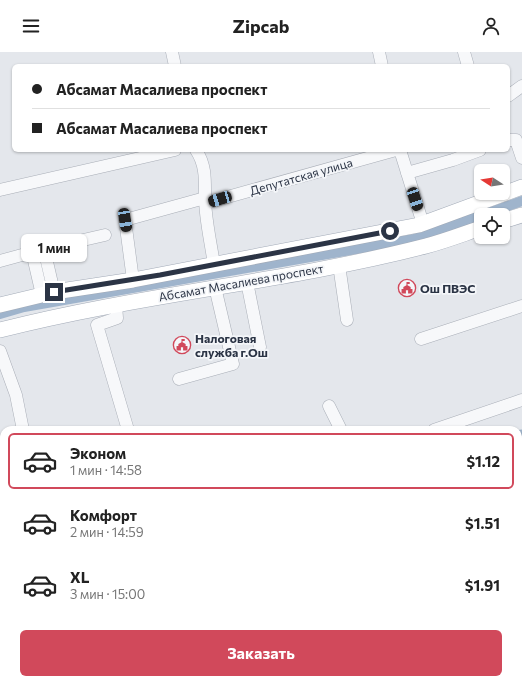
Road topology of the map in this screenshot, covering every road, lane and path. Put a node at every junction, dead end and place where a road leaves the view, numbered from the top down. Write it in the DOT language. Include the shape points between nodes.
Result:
graph roads {
  1 [pos="172,52"];
  2 [pos="378,52"];
  3 [pos="464,52"];
  4 [pos="175,64"];
  5 [pos="381,64"];
  6 [pos="467,64"];
  7 [pos="522,86"];
  8 [pos="510,95"];
  9 [pos="510,140"];
  10 [pos="166,152"];
  11 [pos="197,152"];
  12 [pos="389,152"];
  13 [pos="401,152"];
  14 [pos="475,152"];
  15 [pos="522,158"];
  16 [pos="406,173"];
  17 [pos="522,187"];
  18 [pos="0,190"];
  19 [pos="205,201"];
  20 [pos="522,215"];
  21 [pos="510,219"];
  22 [pos="422,224"];
  23 [pos="474,230"];
  24 [pos="105,235"];
  25 [pos="44,248"];
  26 [pos="32,252"];
  27 [pos="0,261"];
  28 [pos="214,265"];
  29 [pos="340,265"];
  30 [pos="134,280"];
  31 [pos="247,282"];
  32 [pos="215,287"];
  33 [pos="48,293"];
  34 [pos="116,305"];
  35 [pos="0,306"];
  36 [pos="522,306"];
  37 [pos="347,320"];
  38 [pos="0,330"];
  39 [pos="422,339"];
  40 [pos="260,347"];
  41 [pos="0,351"];
  42 [pos="179,379"];
  43 [pos="522,400"];
  44 [pos="329,406"];
  45 [pos="22,426"];
  46 [pos="127,426"];
  47 [pos="340,426"];
  48 [pos="446,426"];
  1 -- 4 [label="street"];
  2 -- 5 [label="street"];
  3 -- 6 [label="street"];
  7 -- 8 [label="street"];
  9 -- 15 [label="street" via="516,140"];
  10 -- 18 [label="street"];
  11 -- 19 [label="street" via="202,159 206,183"];
  12 -- 19 [label="street, Депутатская улица"];
  13 -- 16 [label="street"];
  14 -- 16 [label="street"];
  16 -- 22 [label="street"];
  17 -- 22 [label="main road, Абсамат Масалиева проспект"];
  19 -- 28 [label="street"];
  19 -- 30 [label="street, Депутатская улица" via="125,220"];
  20 -- 21 [label="main road"];
  22 -- 28 [label="main road, Абсамат Масалиева проспект"];
  23 -- 29 [label="main road, Абсамат Масалиева проспект" via="428,246"];
  24 -- 25 [label="street"];
  25 -- 26 [label="street"];
  25 -- 33 [label="street"];
  26 -- 27 [label="street"];
  26 -- 33 [label="street"];
  28 -- 30 [label="main road, Абсамат Масалиева проспект"];
  29 -- 31 [label="main road, Абсамат Масалиева проспект"];
  29 -- 37 [label="street"];
  30 -- 33 [label="main road, Абсамат Масалиева проспект"];
  31 -- 32 [label="main road, Абсамат Масалиева проспект"];
  31 -- 40 [label="street"];
  32 -- 34 [label="main road, Абсамат Масалиева проспект"];
  32 -- 42 [label="street" via="233,364"];
  33 -- 35 [label="main road, Абсамат Масалиева проспект"];
  34 -- 38 [label="main road, Абсамат Масалиева проспект"];
  34 -- 46 [label="street" via="117,318 97,325"];
  36 -- 39 [label="street"];
  41 -- 45 [label="street" via="16,395"];
  43 -- 48 [label="street"];
  44 -- 47 [label="street"];
}
